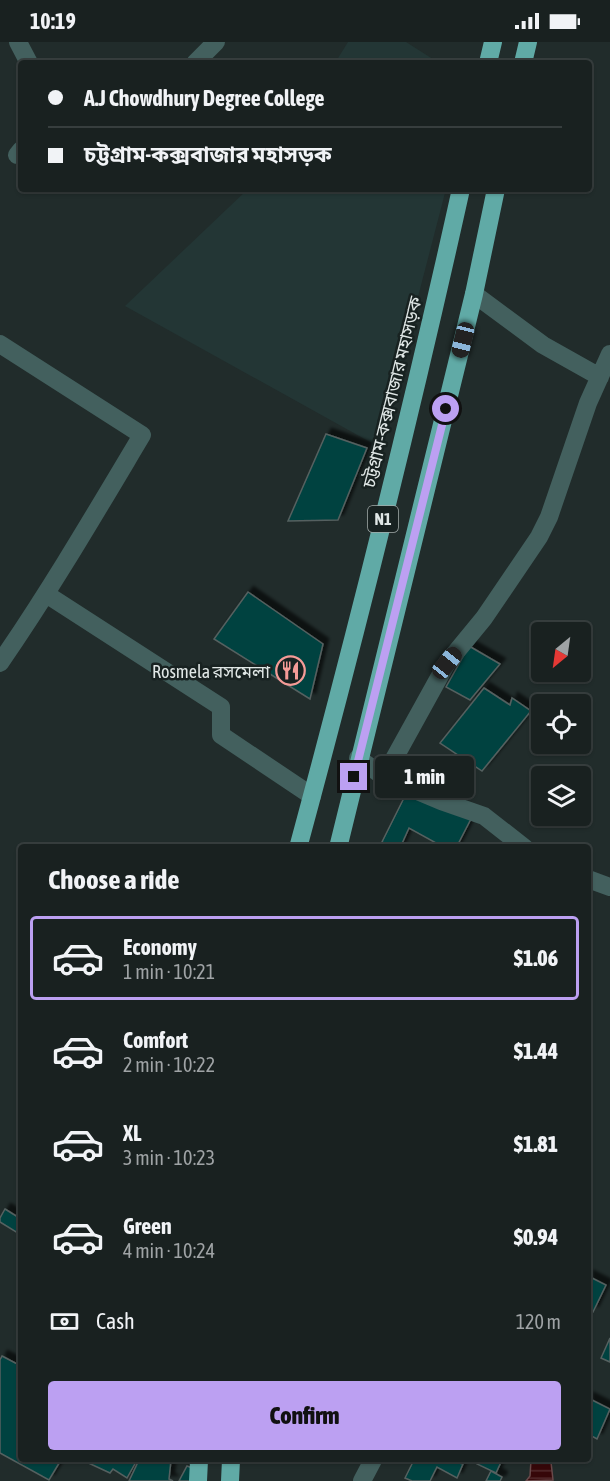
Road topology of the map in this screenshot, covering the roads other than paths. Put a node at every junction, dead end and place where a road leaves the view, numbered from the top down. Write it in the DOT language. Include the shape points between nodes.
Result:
graph roads {
  1 [pos="18,42"];
  2 [pos="216,42"];
  3 [pos="493,42"];
  4 [pos="528,42"];
  5 [pos="27,60"];
  6 [pos="198,60"];
  7 [pos="489,60"];
  8 [pos="524,60"];
  9 [pos="460,192"];
  10 [pos="495,192"];
  11 [pos="474,294"];
  12 [pos="0,344"];
  13 [pos="610,354"];
  14 [pos="600,377"];
  15 [pos="46,594"];
  16 [pos="0,663"];
  17 [pos="358,758"];
  18 [pos="384,777"];
  19 [pos="312,796"];
  20 [pos="298,844"];
  21 [pos="339,844"];
  22 [pos="520,844"];
  23 [pos="591,880"];
  24 [pos="610,887"];
  25 [pos="199,1462"];
  26 [pos="231,1462"];
  27 [pos="372,1462"];
  28 [pos="198,1481"];
  29 [pos="230,1481"];
  30 [pos="362,1481"];
  1 -- 5 [label="street"];
  2 -- 6 [label="street"];
  3 -- 7 [label="highway"];
  4 -- 8 [label="highway"];
  9 -- 19 [label="highway, চট্টগ্রাম-কক্সবাজার মহাসড়ক / N1" via="381,528"];
  10 -- 11 [label="highway, N1"];
  11 -- 14 [label="street" via="543,345"];
  11 -- 17 [label="highway, N1"];
  12 -- 15 [label="street" via="142,435"];
  13 -- 14 [label="street"];
  14 -- 18 [label="street" via="539,537 484,618 447,663"];
  15 -- 16 [label="street"];
  15 -- 19 [label="street" via="221,707 221,735"];
  17 -- 18 [label="street"];
  17 -- 21 [label="highway, N1"];
  18 -- 22 [label="street" via="484,816"];
  19 -- 20 [label="highway, চট্টগ্রাম-কক্সবাজার মহাসড়ক / N1"];
  23 -- 24 [label="street"];
  25 -- 28 [label="highway"];
  26 -- 29 [label="highway"];
  27 -- 30 [label="street"];
}
